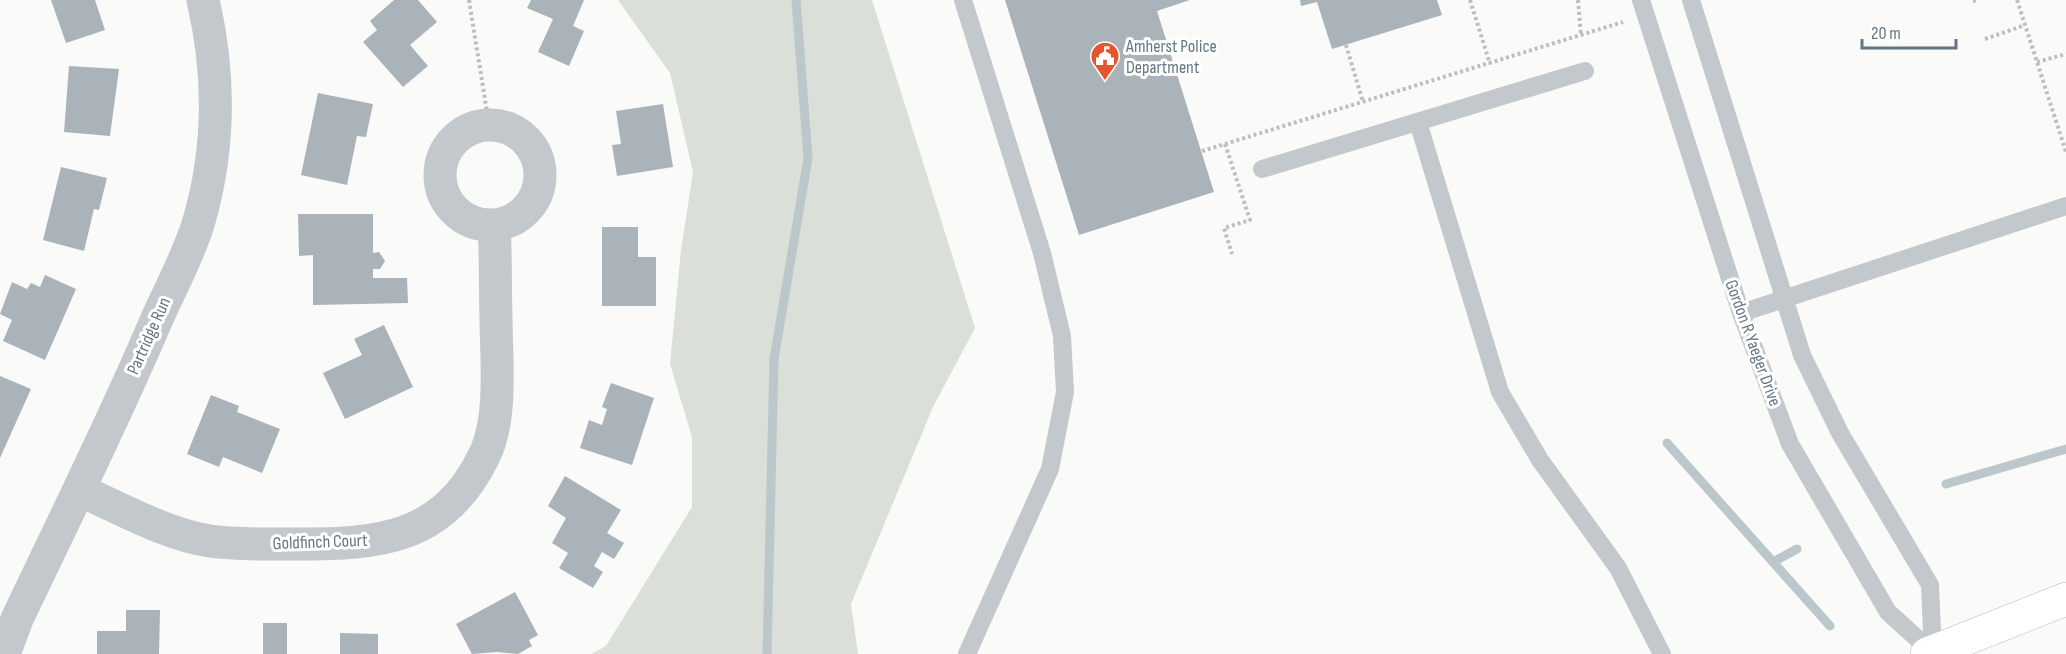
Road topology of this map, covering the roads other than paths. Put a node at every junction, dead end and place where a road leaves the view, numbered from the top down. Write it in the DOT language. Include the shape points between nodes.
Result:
graph roads {
  1 [pos="203,0"];
  2 [pos="963,0"];
  3 [pos="1641,0"];
  4 [pos="1691,0"];
  5 [pos="1585,71"];
  6 [pos="1418,122"];
  7 [pos="1262,169"];
  8 [pos="2066,206"];
  9 [pos="494,226"];
  10 [pos="1784,299"];
  11 [pos="1741,313"];
  12 [pos="79,490"];
  13 [pos="2066,599"];
  14 [pos="1931,653"];
  15 [pos="4,654"];
  16 [pos="967,654"];
  17 [pos="1662,654"];
  1 -- 12 [label="street, Partridge Run" via="217,88 213,147 199,222"];
  2 -- 16 [label="lane" via="1042,253 1062,336 1065,392 1050,469"];
  3 -- 11 [label="lane, Gordon R Yaeger Drive"];
  4 -- 10 [label="lane"];
  5 -- 6 [label="lane"];
  6 -- 7 [label="lane"];
  6 -- 17 [label="lane" via="1500,392 1540,459 1618,568"];
  8 -- 10 [label="lane"];
  9 -- 9 [label="street" via="464,218 451,207 440,177 442,160 460,134 489,124 509,127 523,136 534,149 541,173 536,198 525,212 511,222"];
  9 -- 12 [label="street, Goldfinch Court" via="493,427 484,456 459,494 420,527 357,544 209,540 159,524"];
  10 -- 11 [label="lane"];
  10 -- 14 [label="lane" via="1802,355 1840,433 1930,585"];
  11 -- 14 [label="lane, Gordon R Yaeger Drive" via="1790,444 1888,612"];
  12 -- 15 [label="street, Partridge Run"];
  13 -- 14 [label="main road"];
}
